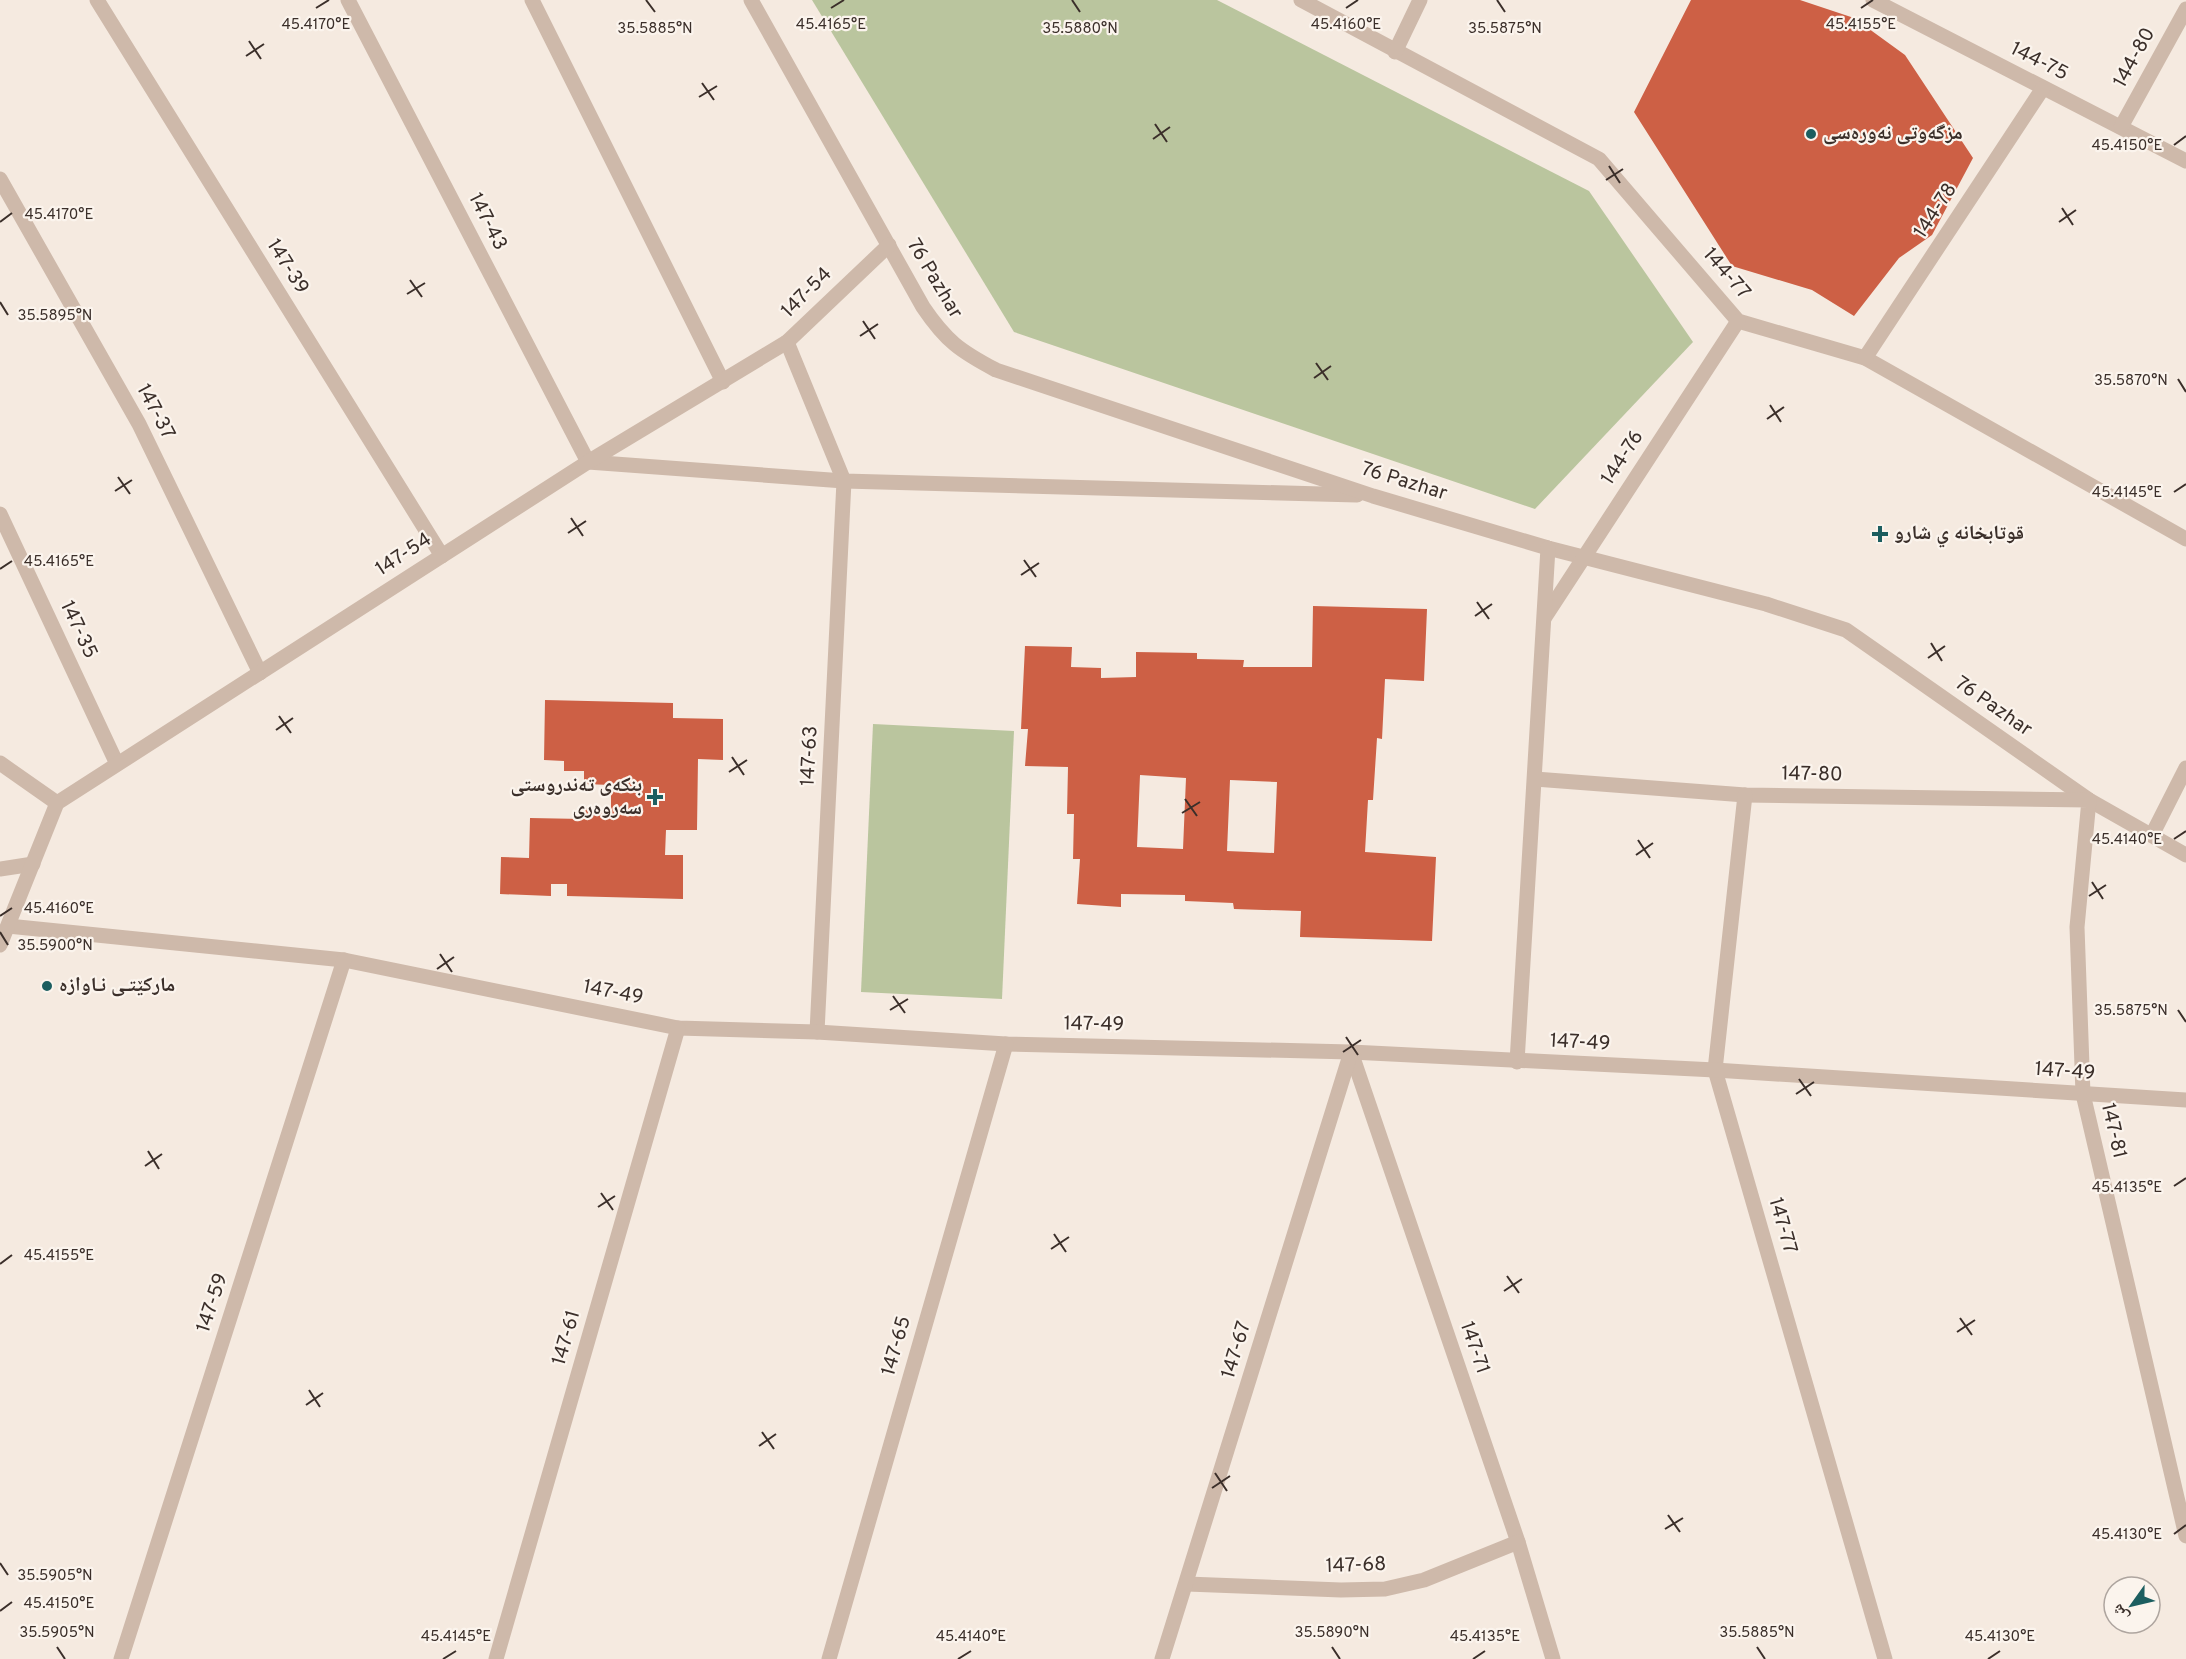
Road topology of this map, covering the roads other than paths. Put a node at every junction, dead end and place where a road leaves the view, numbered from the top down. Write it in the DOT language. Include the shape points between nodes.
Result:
graph roads {
  1 [pos="97,0"];
  2 [pos="348,0"];
  3 [pos="532,0"];
  4 [pos="751,0"];
  5 [pos="1300,0"];
  6 [pos="1420,0"];
  7 [pos="1873,0"];
  8 [pos="2186,9"];
  9 [pos="1395,52"];
  10 [pos="2043,88"];
  11 [pos="2121,127"];
  12 [pos="2186,161"];
  13 [pos="0,179"];
  14 [pos="889,245"];
  15 [pos="1738,321"];
  16 [pos="787,342"];
  17 [pos="1865,358"];
  18 [pos="723,382"];
  19 [pos="588,462"];
  20 [pos="844,481"];
  21 [pos="1373,495"];
  22 [pos="0,514"];
  23 [pos="2186,539"];
  24 [pos="1548,548"];
  25 [pos="442,556"];
  26 [pos="1584,557"];
  27 [pos="1544,618"];
  28 [pos="260,673"];
  29 [pos="0,763"];
  30 [pos="117,764"];
  31 [pos="2186,768"];
  32 [pos="1535,778"];
  33 [pos="1745,795"];
  34 [pos="2089,800"];
  35 [pos="57,803"];
  36 [pos="2152,835"];
  37 [pos="2186,855"];
  38 [pos="33,864"];
  39 [pos="0,869"];
  40 [pos="8,926"];
  41 [pos="0,945"];
  42 [pos="345,960"];
  43 [pos="678,1028"];
  44 [pos="817,1032"];
  45 [pos="1006,1044"];
  46 [pos="1351,1052"];
  47 [pos="1517,1062"];
  48 [pos="1715,1071"];
  49 [pos="2083,1094"];
  50 [pos="2186,1100"];
  51 [pos="2186,1536"];
  52 [pos="1518,1542"];
  53 [pos="1187,1584"];
  54 [pos="121,1659"];
  55 [pos="496,1659"];
  56 [pos="829,1659"];
  57 [pos="1162,1659"];
  58 [pos="1553,1659"];
  59 [pos="1885,1659"];
  1 -- 25 [label="street, 147-39"];
  2 -- 19 [label="street, 147-43"];
  3 -- 18 [label="street"];
  4 -- 14 [label="street, 76 Pazhar"];
  5 -- 9 [label="street, 144-77"];
  6 -- 9 [label="street"];
  7 -- 10 [label="street, 144-75"];
  8 -- 11 [label="street, 144-80"];
  9 -- 15 [label="street, 144-77" via="1599,159"];
  10 -- 11 [label="street, 144-75"];
  10 -- 17 [label="street, 144-78"];
  11 -- 12 [label="street, 144-75"];
  13 -- 28 [label="street, 147-37" via="139,424"];
  14 -- 16 [label="street, 147-54"];
  14 -- 21 [label="street, 76 Pazhar" via="939,330 952,345 996,370"];
  15 -- 17 [label="street, 144-77"];
  15 -- 26 [label="street, 144-76"];
  16 -- 18 [label="street, 147-54"];
  16 -- 20 [label="street"];
  17 -- 23 [label="street, 144-77"];
  18 -- 19 [label="street, 147-54"];
  19 -- 20 [label="street"];
  19 -- 25 [label="street, 147-54"];
  20 -- 21 [label="street"];
  20 -- 44 [label="street, 147-63"];
  21 -- 24 [label="street, 76 Pazhar"];
  22 -- 30 [label="street, 147-35"];
  24 -- 26 [label="street, 76 Pazhar"];
  24 -- 27 [label="street"];
  25 -- 28 [label="street, 147-54"];
  26 -- 27 [label="street, 144-76"];
  26 -- 34 [label="street, 76 Pazhar" via="1766,604 1846,630"];
  27 -- 32 [label="street"];
  28 -- 30 [label="street, 147-54"];
  29 -- 35 [label="street"];
  30 -- 35 [label="street, 147-54"];
  31 -- 36 [label="street"];
  32 -- 33 [label="street, 147-80"];
  32 -- 47 [label="street"];
  33 -- 34 [label="street, 147-80"];
  33 -- 48 [label="street, 147-77"];
  34 -- 36 [label="street, 76 Pazhar"];
  34 -- 49 [label="street, 147-81" via="2077,927"];
  35 -- 38 [label="street"];
  36 -- 37 [label="street, 76 Pazhar"];
  38 -- 39 [label="street"];
  38 -- 40 [label="street"];
  40 -- 41 [label="street"];
  40 -- 42 [label="street, 147-49"];
  42 -- 43 [label="street, 147-49"];
  42 -- 54 [label="street, 147-59"];
  43 -- 44 [label="street, 147-49"];
  43 -- 55 [label="street, 147-61"];
  44 -- 45 [label="street, 147-49"];
  45 -- 46 [label="street, 147-49"];
  45 -- 56 [label="street, 147-65"];
  46 -- 47 [label="street, 147-49"];
  46 -- 52 [label="street, 147-71"];
  46 -- 53 [label="street, 147-67"];
  47 -- 48 [label="street, 147-49"];
  48 -- 49 [label="street, 147-49"];
  48 -- 59 [label="street, 147-77"];
  49 -- 50 [label="street, 147-49"];
  49 -- 51 [label="street, 147-81"];
  52 -- 53 [label="street, 147-68" via="1424,1580 1385,1589"];
  52 -- 58 [label="street, 147-71"];
  53 -- 57 [label="street, 147-67"];
}
